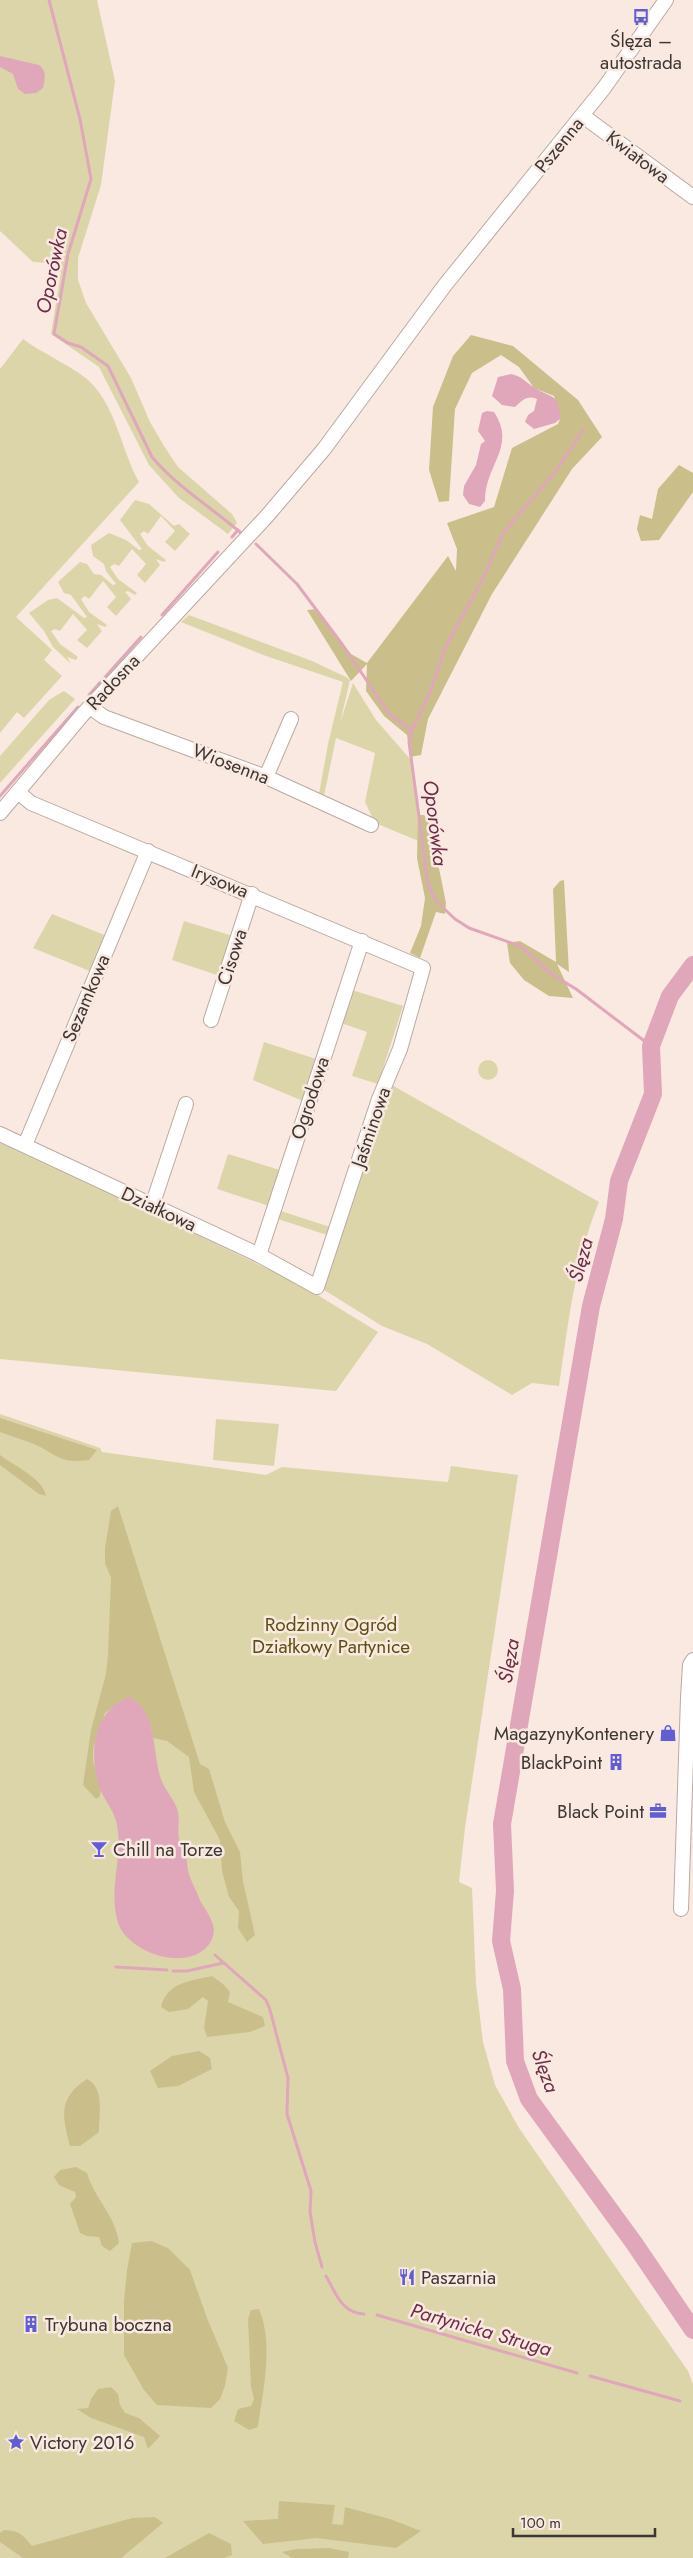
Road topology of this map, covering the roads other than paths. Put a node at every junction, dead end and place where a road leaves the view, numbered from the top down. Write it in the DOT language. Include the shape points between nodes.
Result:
graph roads {
  1 [pos="666,0"];
  2 [pos="583,116"];
  3 [pos="693,197"];
  4 [pos="230,555"];
  5 [pos="90,707"];
  6 [pos="291,718"];
  7 [pos="266,777"];
  8 [pos="18,792"];
  9 [pos="0,813"];
  10 [pos="371,825"];
  11 [pos="148,851"];
  12 [pos="252,894"];
  13 [pos="362,941"];
  14 [pos="423,968"];
  15 [pos="211,1020"];
  16 [pos="186,1104"];
  17 [pos="0,1134"];
  18 [pos="25,1145"];
  19 [pos="152,1206"];
  20 [pos="258,1255"];
  21 [pos="317,1286"];
  22 [pos="693,1660"];
  23 [pos="681,1909"];
  1 -- 2 [label="street, Pszenna"];
  2 -- 3 [label="street, Kwiatowa"];
  2 -- 4 [label="street, Pszenna" via="445,284 324,449"];
  4 -- 5 [label="street, Radosna"];
  5 -- 7 [label="street, Wiosenna" via="104,717"];
  5 -- 8 [label="street, Radosna"];
  6 -- 7 [label="street"];
  7 -- 10 [label="street, Wiosenna"];
  8 -- 9 [label="street, Radosna"];
  8 -- 11 [label="street, Irysowa" via="31,803"];
  11 -- 12 [label="street, Irysowa"];
  11 -- 18 [label="street, Sezamkowa"];
  12 -- 13 [label="street, Irysowa"];
  12 -- 15 [label="street, Cisowa"];
  13 -- 14 [label="street, Irysowa"];
  13 -- 20 [label="street, Ogrodowa"];
  14 -- 21 [label="street, Jaśminowa" via="400,1049 379,1099"];
  16 -- 19 [label="street"];
  17 -- 18 [label="street, Działkowa"];
  18 -- 19 [label="street, Działkowa"];
  19 -- 20 [label="street, Działkowa"];
  20 -- 21 [label="street, Działkowa"];
  22 -- 23 [label="street" via="688,1698"];
}
